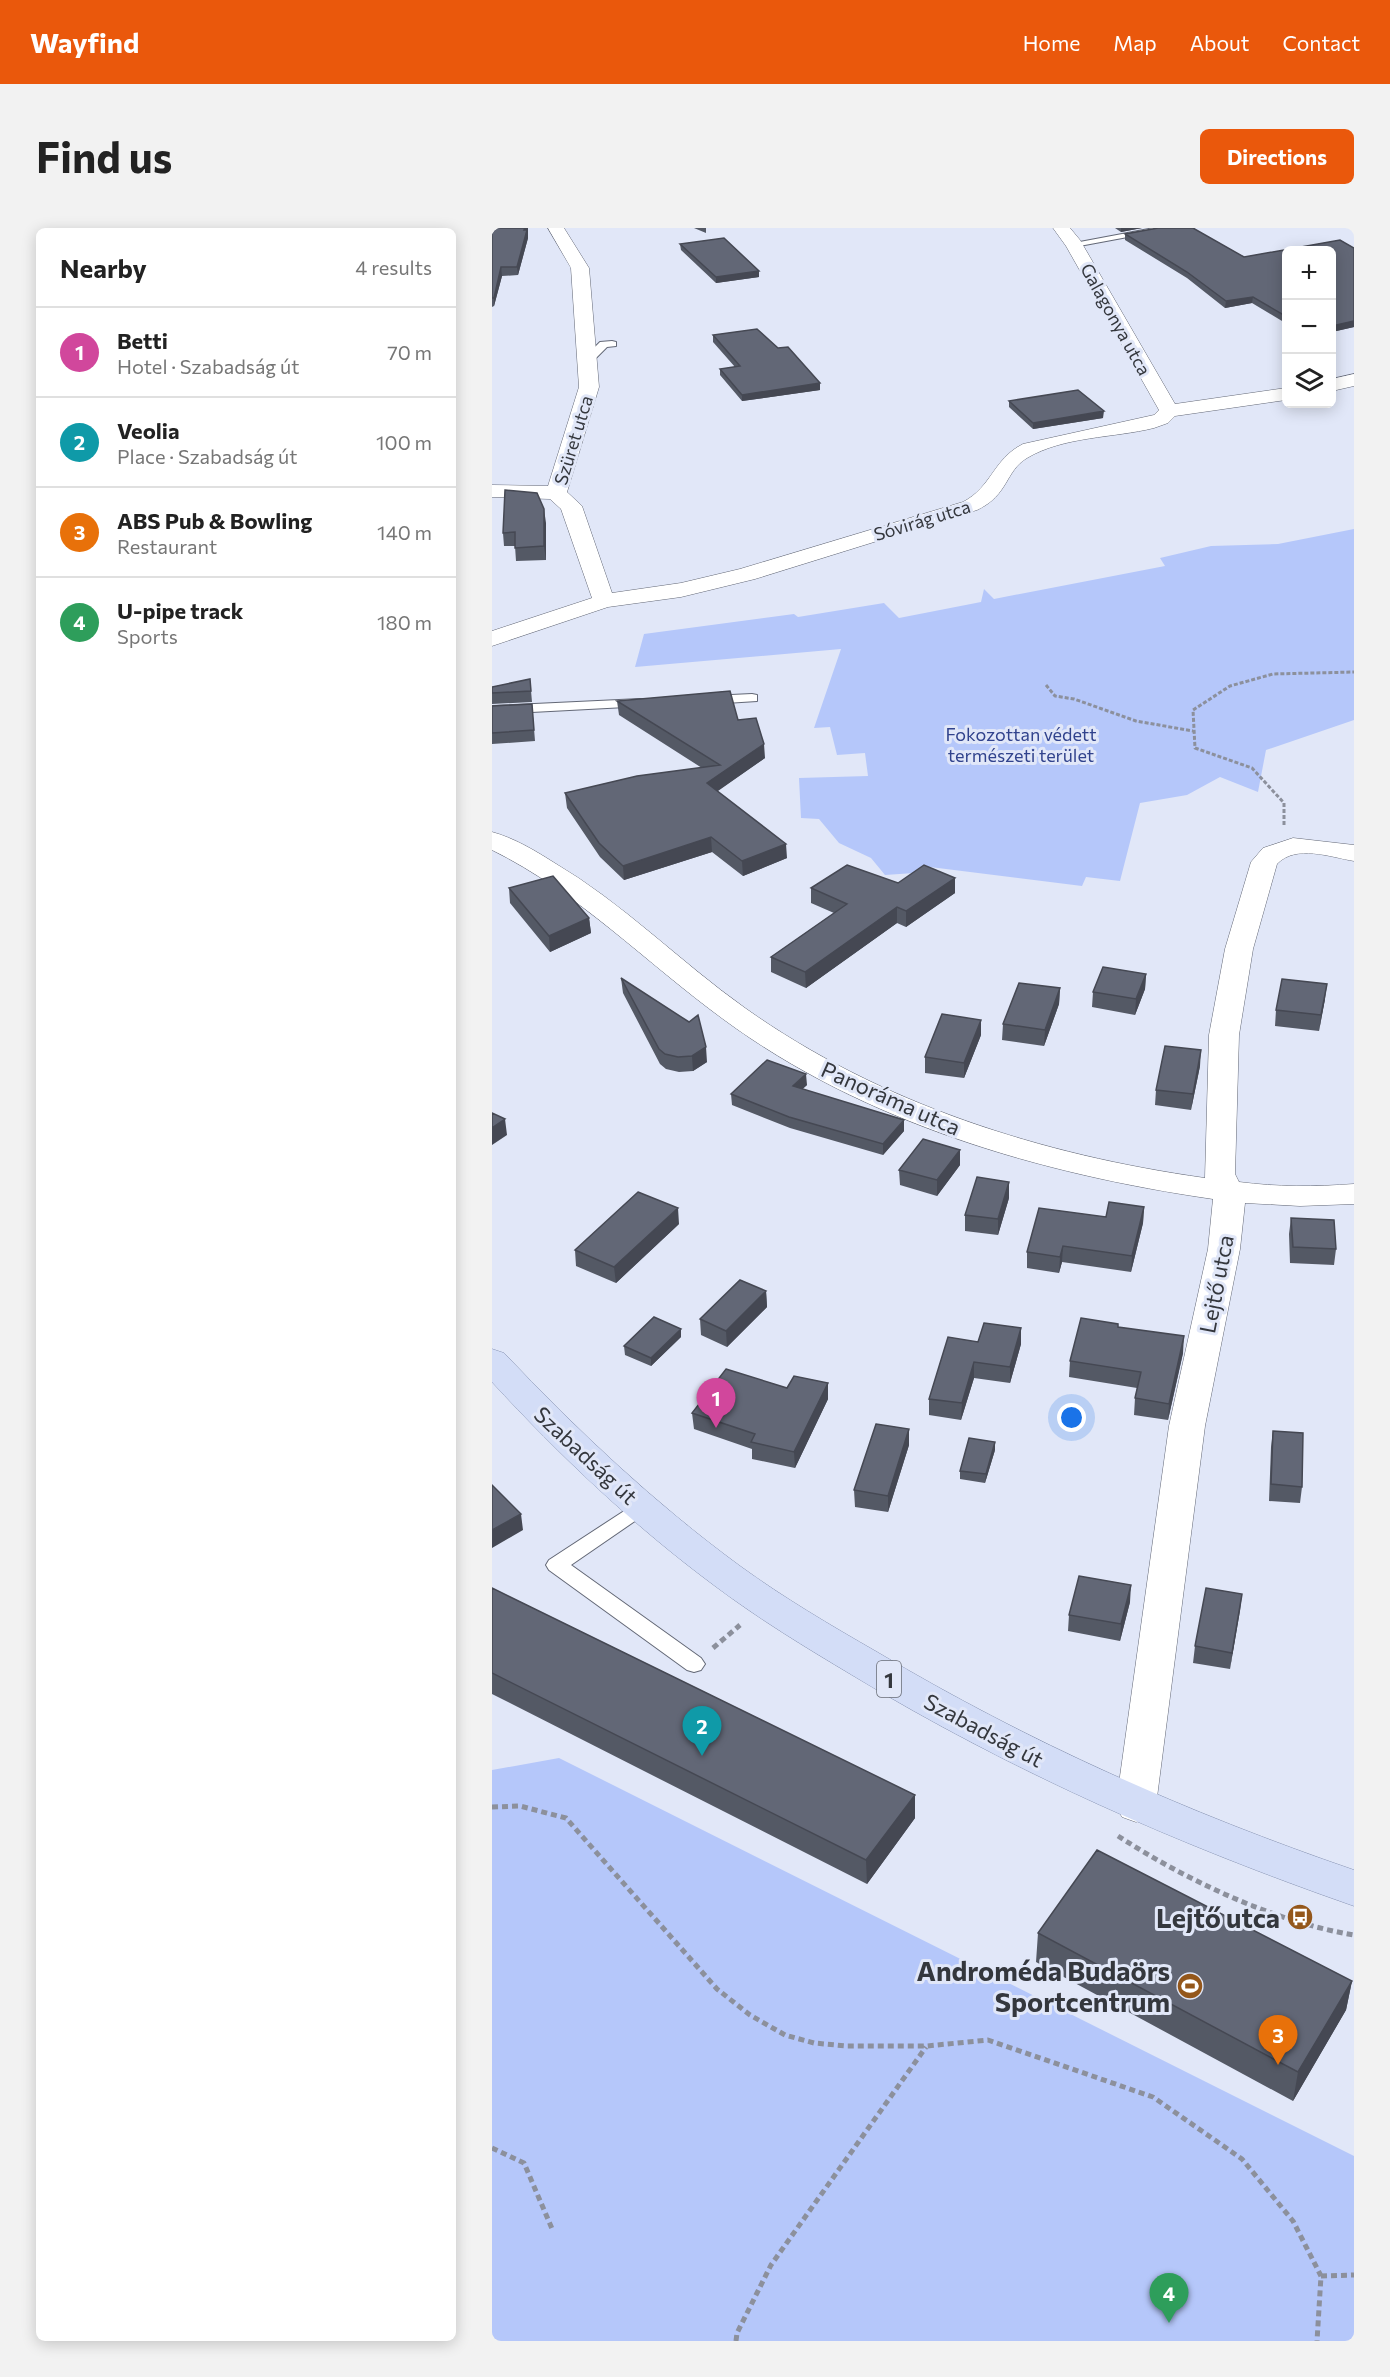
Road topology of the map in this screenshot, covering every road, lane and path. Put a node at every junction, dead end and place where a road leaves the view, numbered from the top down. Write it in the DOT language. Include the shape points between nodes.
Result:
graph roads {
  1 [pos="556,228"];
  2 [pos="1061,228"];
  3 [pos="1171,228"];
  4 [pos="1074,244"];
  5 [pos="612,344"];
  6 [pos="587,361"];
  7 [pos="1354,380"];
  8 [pos="1336,384"];
  9 [pos="1282,395"];
  10 [pos="1169,411"];
  11 [pos="492,491"];
  12 [pos="556,493"];
  13 [pos="604,601"];
  14 [pos="492,639"];
  15 [pos="1354,672"];
  16 [pos="1046,684"];
  17 [pos="752,698"];
  18 [pos="693,701"];
  19 [pos="658,702"];
  20 [pos="492,710"];
  21 [pos="1193,731"];
  22 [pos="1284,803"];
  23 [pos="492,840"];
  24 [pos="1354,853"];
  25 [pos="1228,1193"];
  26 [pos="1354,1194"];
  27 [pos="492,1361"];
  28 [pos="641,1507"];
  29 [pos="766,1604"];
  30 [pos="694,1664"];
  31 [pos="492,1807"];
  32 [pos="1122,1817"];
  33 [pos="1354,1888"];
  34 [pos="1354,1935"];
  35 [pos="927,2046"];
  36 [pos="492,2148"];
  37 [pos="554,2231"];
  38 [pos="1354,2275"];
  39 [pos="1321,2276"];
  40 [pos="736,2341"];
  41 [pos="1317,2341"];
  1 -- 6 [label="street, Szüret utca" via="580,268"];
  2 -- 4 [label="street, Galagonya utca"];
  3 -- 4 [label="lane"];
  4 -- 10 [label="street, Galagonya utca"];
  5 -- 6 [label="lane" via="604,344"];
  6 -- 12 [label="street, Szüret utca" via="589,387"];
  7 -- 8 [label="street"];
  9 -- 10 [label="street, Sóvirág utca"];
  10 -- 13 [label="street, Sóvirág utca" via="1147,424 1026,451 1008,465 988,497 969,506 747,574 681,590"];
  11 -- 12 [label="street"];
  12 -- 13 [label="street, Szüret utca" via="571,506"];
  13 -- 14 [label="street"];
  15 -- 21 [label="path" via="1273,674 1230,686 1193,710"];
  16 -- 21 [label="path" via="1055,696 1136,721"];
  17 -- 18 [label="lane"];
  19 -- 20 [label="lane"];
  21 -- 22 [label="path" via="1195,748 1252,768"];
  23 -- 25 [label="street, Panoráma utca" via="565,879 734,1014 777,1042 879,1096 993,1142 1098,1169"];
  24 -- 25 [label="street, Lejtő utca" via="1284,846 1272,851 1264,862 1239,949 1224,1035 1219,1174"];
  25 -- 26 [label="street, Panoráma utca" via="1317,1197"];
  25 -- 32 [label="street, Lejtő utca" via="1224,1249 1187,1426"];
  27 -- 28 [label="main road, Szabadság út / 1"];
  28 -- 29 [label="main road, Szabadság út / 1"];
  28 -- 30 [label="lane" via="556,1565"];
  29 -- 30 [label="path"];
  29 -- 32 [label="main road, Szabadság út / 1"];
  31 -- 35 [label="path" via="536,1809 566,1818 717,1989 750,2015 785,2035 825,2044"];
  32 -- 33 [label="main road, Szabadság út / 1"];
  32 -- 34 [label="path" via="1173,1869 1286,1918"];
  35 -- 39 [label="path" via="988,2040 1153,2097 1242,2159 1293,2221"];
  35 -- 40 [label="path" via="771,2265"];
  36 -- 37 [label="path" via="524,2163"];
  38 -- 39 [label="path"];
  39 -- 41 [label="path"];
}
